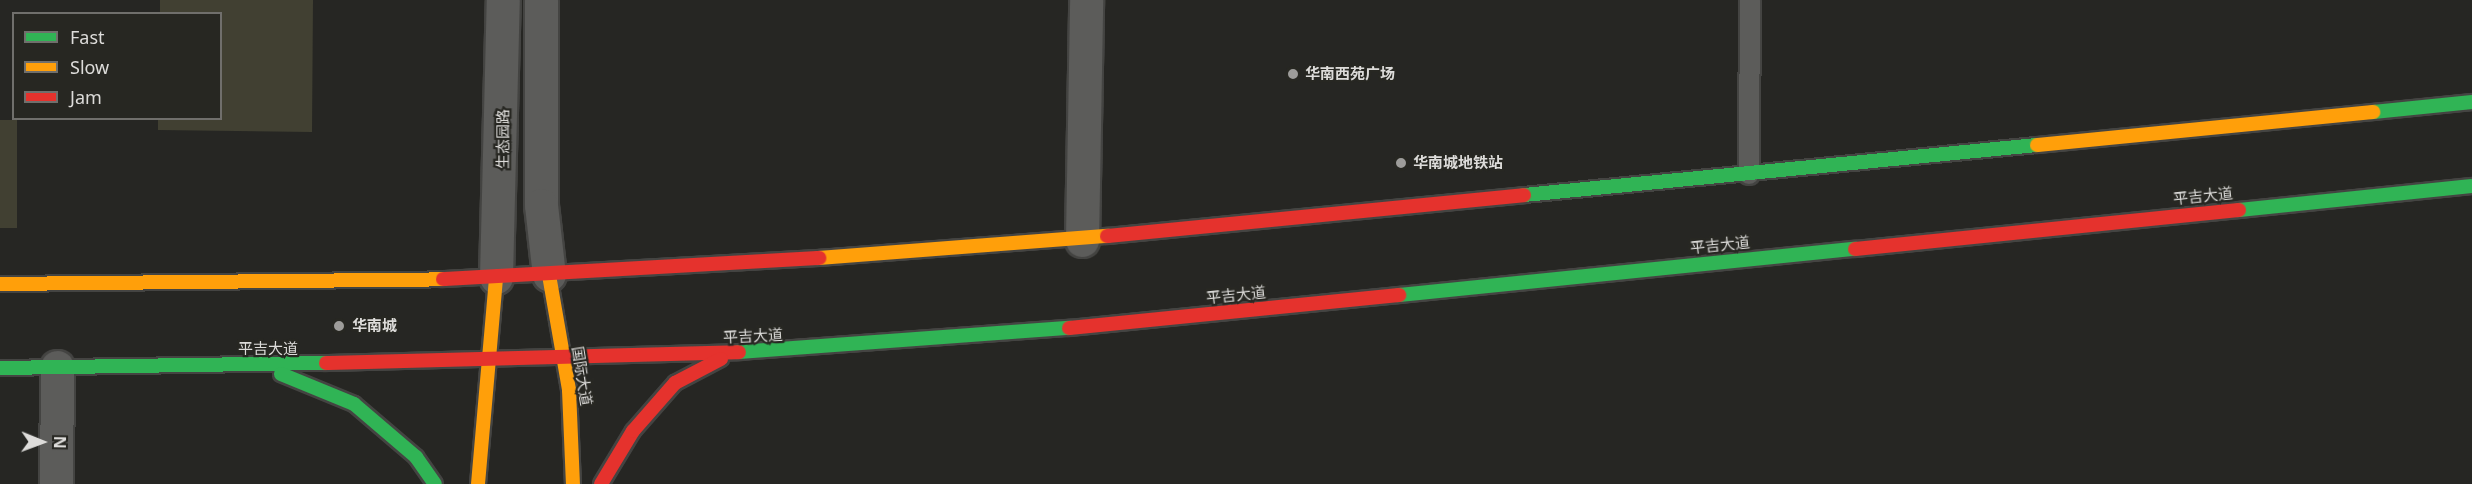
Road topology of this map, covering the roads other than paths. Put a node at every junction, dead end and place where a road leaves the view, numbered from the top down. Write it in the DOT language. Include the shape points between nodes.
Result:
graph roads {
  1 [pos="503,0"];
  2 [pos="541,0"];
  3 [pos="1086,0"];
  4 [pos="1750,0"];
  5 [pos="2472,102"];
  6 [pos="1749,174"];
  7 [pos="2472,186"];
  8 [pos="1082,240"];
  9 [pos="549,275"];
  10 [pos="496,277"];
  11 [pos="0,284"];
  12 [pos="735,353"];
  13 [pos="563,360"];
  14 [pos="486,362"];
  15 [pos="235,366"];
  16 [pos="57,367"];
  17 [pos="0,368"];
  18 [pos="56,484"];
  19 [pos="435,484"];
  20 [pos="478,484"];
  21 [pos="573,484"];
  22 [pos="601,484"];
  1 -- 10 [label="street, 生态园路"];
  2 -- 9 [label="street" via="541,205"];
  3 -- 8 [label="street"];
  4 -- 6 [label="lane"];
  5 -- 6 [label="main road"];
  6 -- 8 [label="main road"];
  7 -- 12 [label="main road, 平吉大道" via="985,337"];
  8 -- 9 [label="main road"];
  9 -- 10 [label="main road"];
  9 -- 13 [label="main road, 国际大道"];
  10 -- 11 [label="main road"];
  10 -- 14 [label="main road"];
  12 -- 13 [label="main road, 平吉大道"];
  12 -- 22 [label="main road" via="675,383 633,430"];
  13 -- 14 [label="main road, 平吉大道"];
  13 -- 21 [label="main road, 国际大道" via="572,423"];
  14 -- 15 [label="main road, 平吉大道"];
  14 -- 20 [label="main road"];
  15 -- 16 [label="main road, 平吉大道"];
  15 -- 19 [label="main road" via="282,374 354,404 416,457"];
  16 -- 17 [label="main road, 平吉大道"];
  16 -- 18 [label="street"];
}
